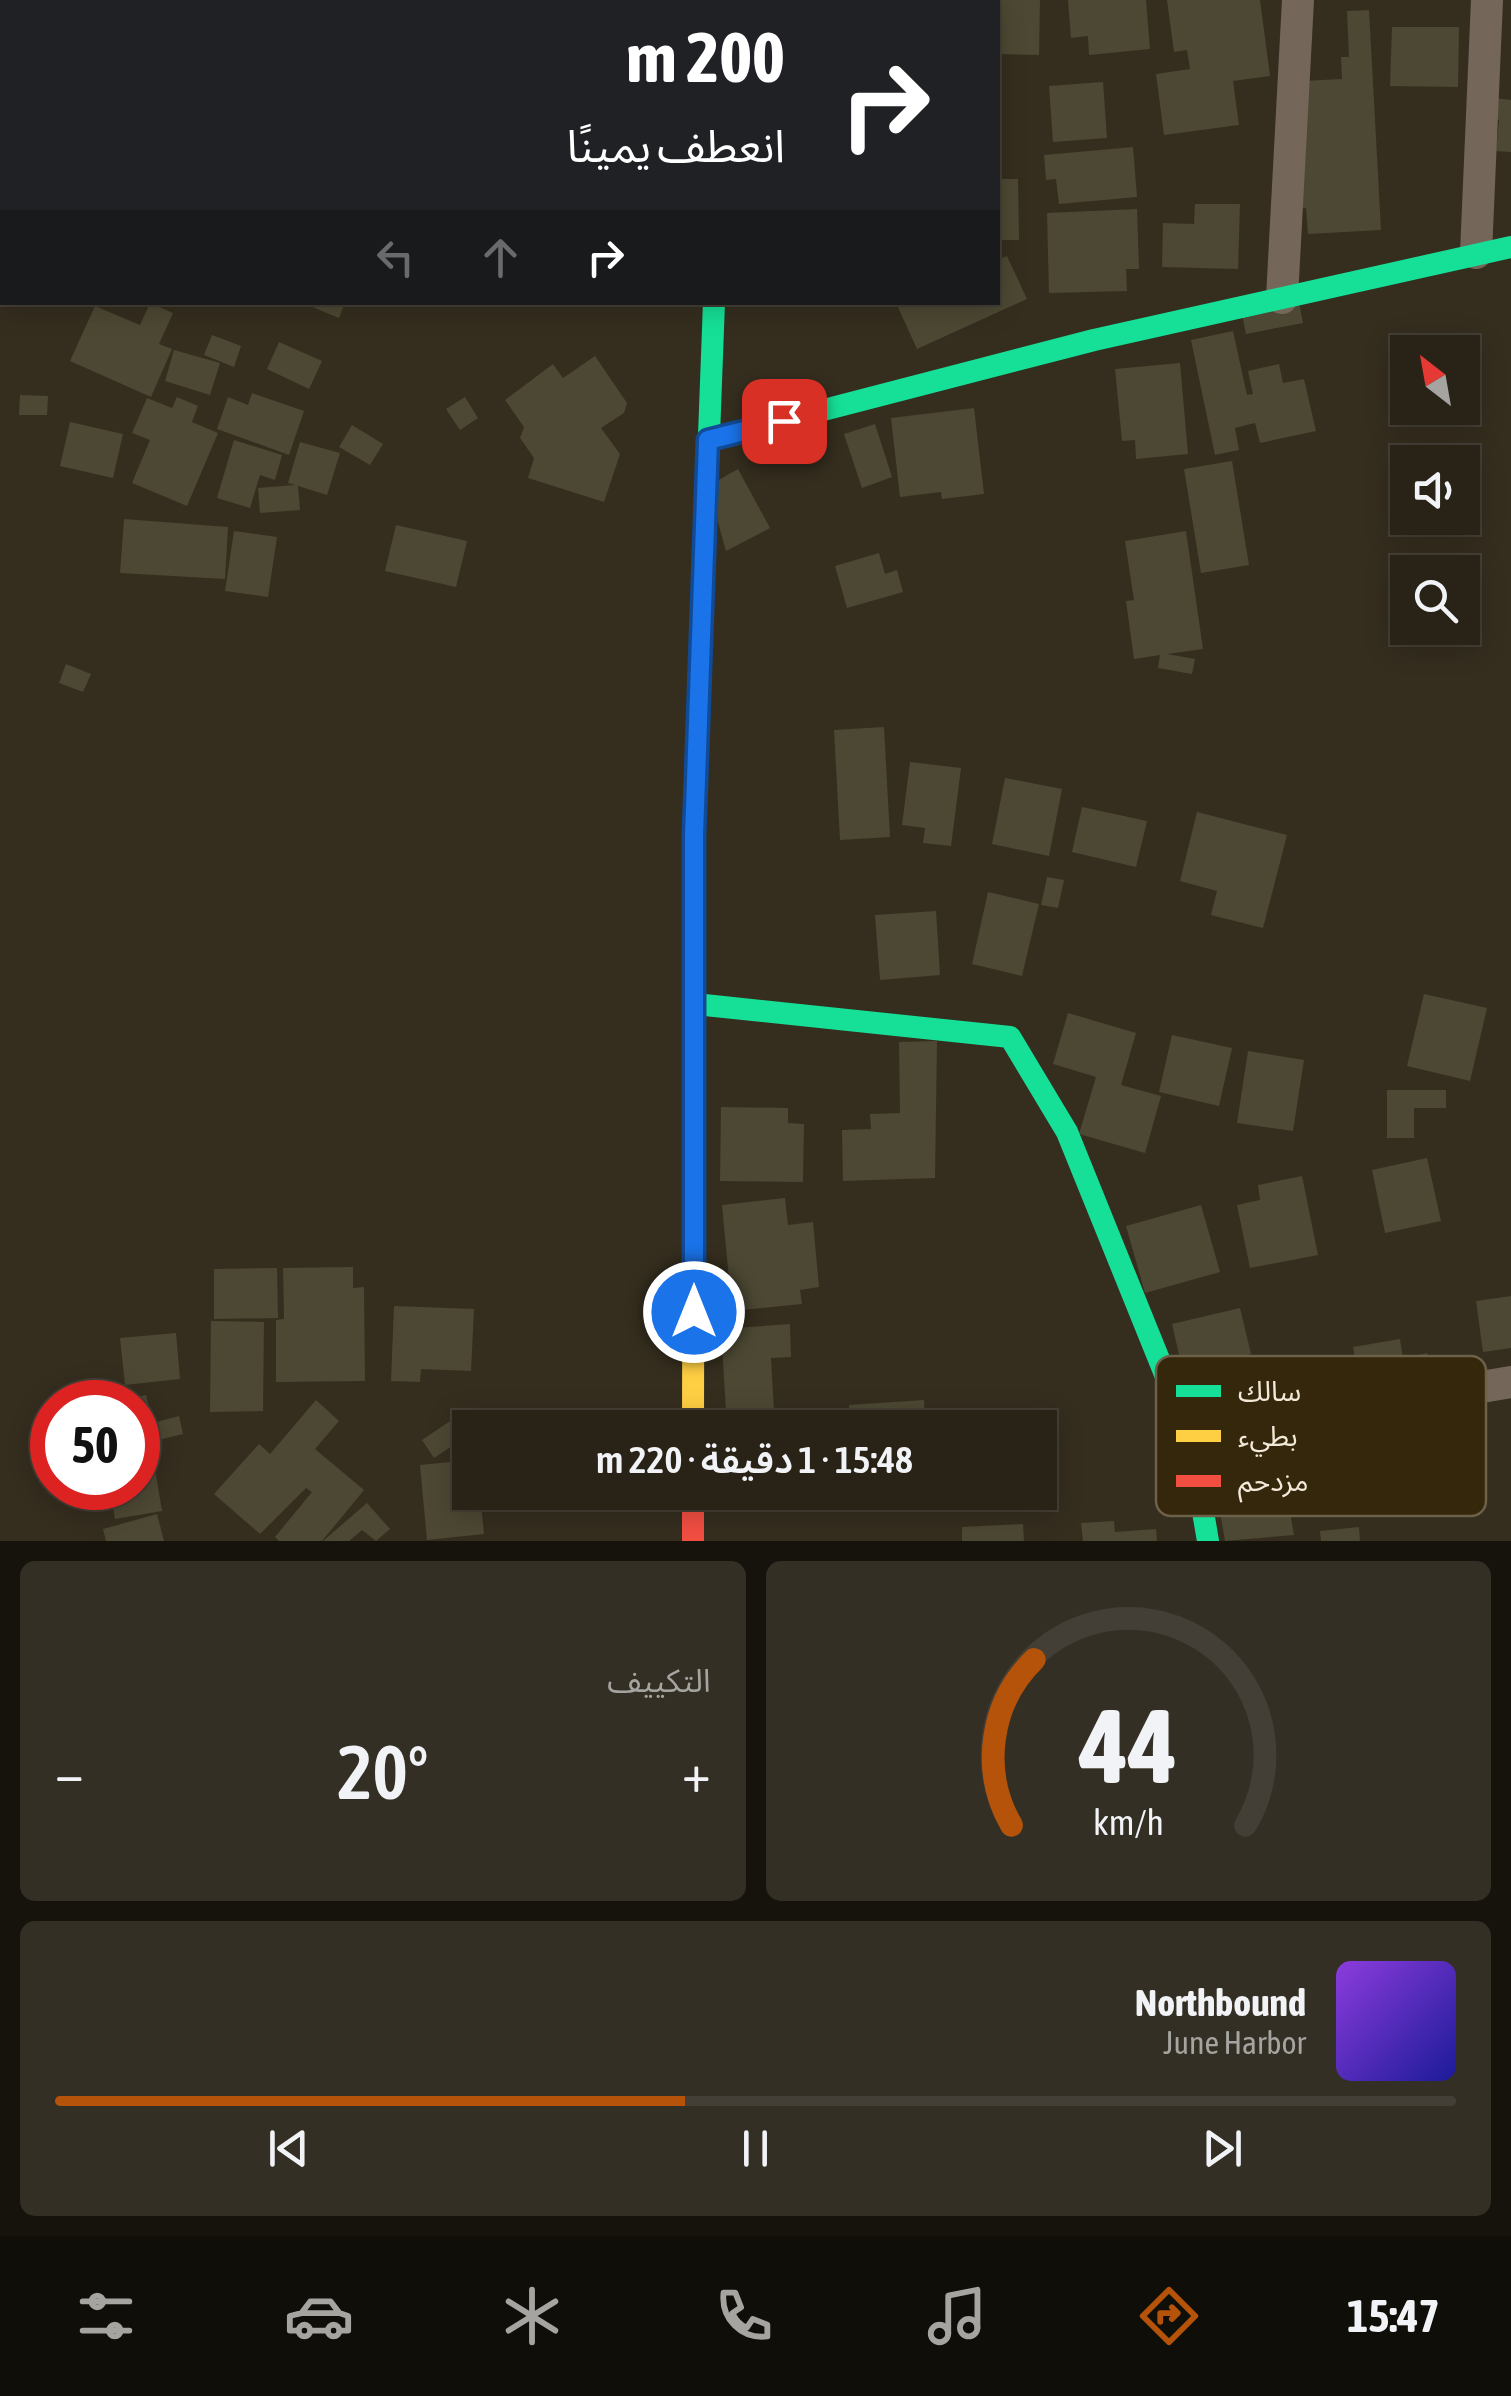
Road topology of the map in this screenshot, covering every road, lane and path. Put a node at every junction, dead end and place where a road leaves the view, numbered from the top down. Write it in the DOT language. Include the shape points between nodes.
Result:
graph roads {
  1 [pos="1298,0"];
  2 [pos="1487,0"];
  3 [pos="1511,247"];
  4 [pos="1476,253"];
  5 [pos="1282,298"];
  6 [pos="714,305"];
  7 [pos="708,440"];
  8 [pos="696,1004"];
  9 [pos="1158,1356"];
  10 [pos="1511,1382"];
  11 [pos="1486,1386"];
  12 [pos="693,1410"];
  13 [pos="693,1510"];
  14 [pos="1204,1516"];
  15 [pos="693,1541"];
  16 [pos="1208,1541"];
  1 -- 5 [label="street"];
  2 -- 4 [label="street"];
  3 -- 4 [label="street"];
  4 -- 5 [label="street"];
  5 -- 7 [label="street" via="920,382"];
  6 -- 7 [label="street"];
  7 -- 8 [label="street" via="694,836"];
  8 -- 9 [label="street" via="1010,1037 1067,1132"];
  8 -- 12 [label="street"];
  10 -- 11 [label="street"];
  13 -- 15 [label="street"];
  14 -- 16 [label="street"];
}
